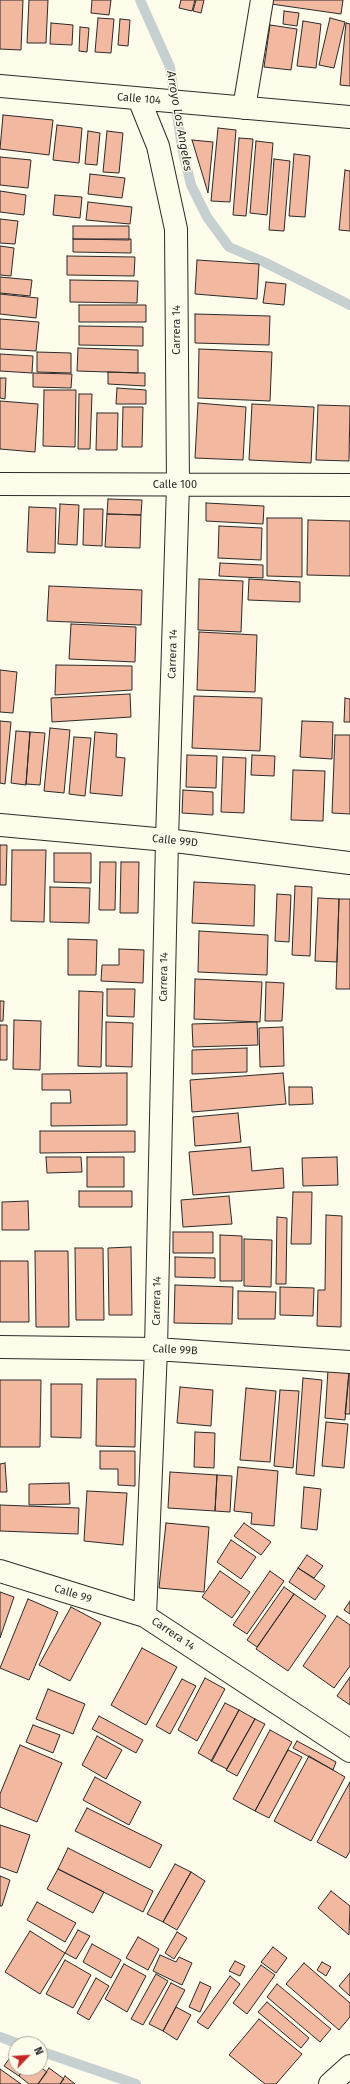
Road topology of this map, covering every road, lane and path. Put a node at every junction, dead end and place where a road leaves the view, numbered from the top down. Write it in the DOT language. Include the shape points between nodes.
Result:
graph roads {
  1 [pos="262,0"];
  2 [pos="0,86"];
  3 [pos="144,100"];
  4 [pos="244,108"];
  5 [pos="350,117"];
  6 [pos="0,484"];
  7 [pos="178,485"];
  8 [pos="350,485"];
  9 [pos="0,826"];
  10 [pos="167,840"];
  11 [pos="350,863"];
  12 [pos="0,1347"];
  13 [pos="156,1349"];
  14 [pos="350,1362"];
  15 [pos="0,1571"];
  16 [pos="146,1616"];
  17 [pos="350,1751"];
  18 [pos="350,2066"];
  19 [pos="330,2084"];
  1 -- 4 [label="street"];
  2 -- 3 [label="street, Calle 104"];
  3 -- 4 [label="street, Calle 104"];
  3 -- 7 [label="street, Carrera 14" via="158,146 176,229"];
  4 -- 5 [label="street, Calle 104"];
  6 -- 7 [label="street, Calle 100"];
  7 -- 8 [label="street, Calle 100"];
  7 -- 10 [label="street, Carrera 14"];
  9 -- 10 [label="street, Calle 99D"];
  10 -- 11 [label="street, Calle 99D"];
  10 -- 13 [label="street, Carrera 14"];
  12 -- 13 [label="street, Calle 99B"];
  13 -- 14 [label="street, Calle 99B"];
  13 -- 16 [label="street, Carrera 14"];
  15 -- 16 [label="street, Calle 99"];
  16 -- 17 [label="street, Carrera 14"];
  18 -- 19 [label="street"];
}
